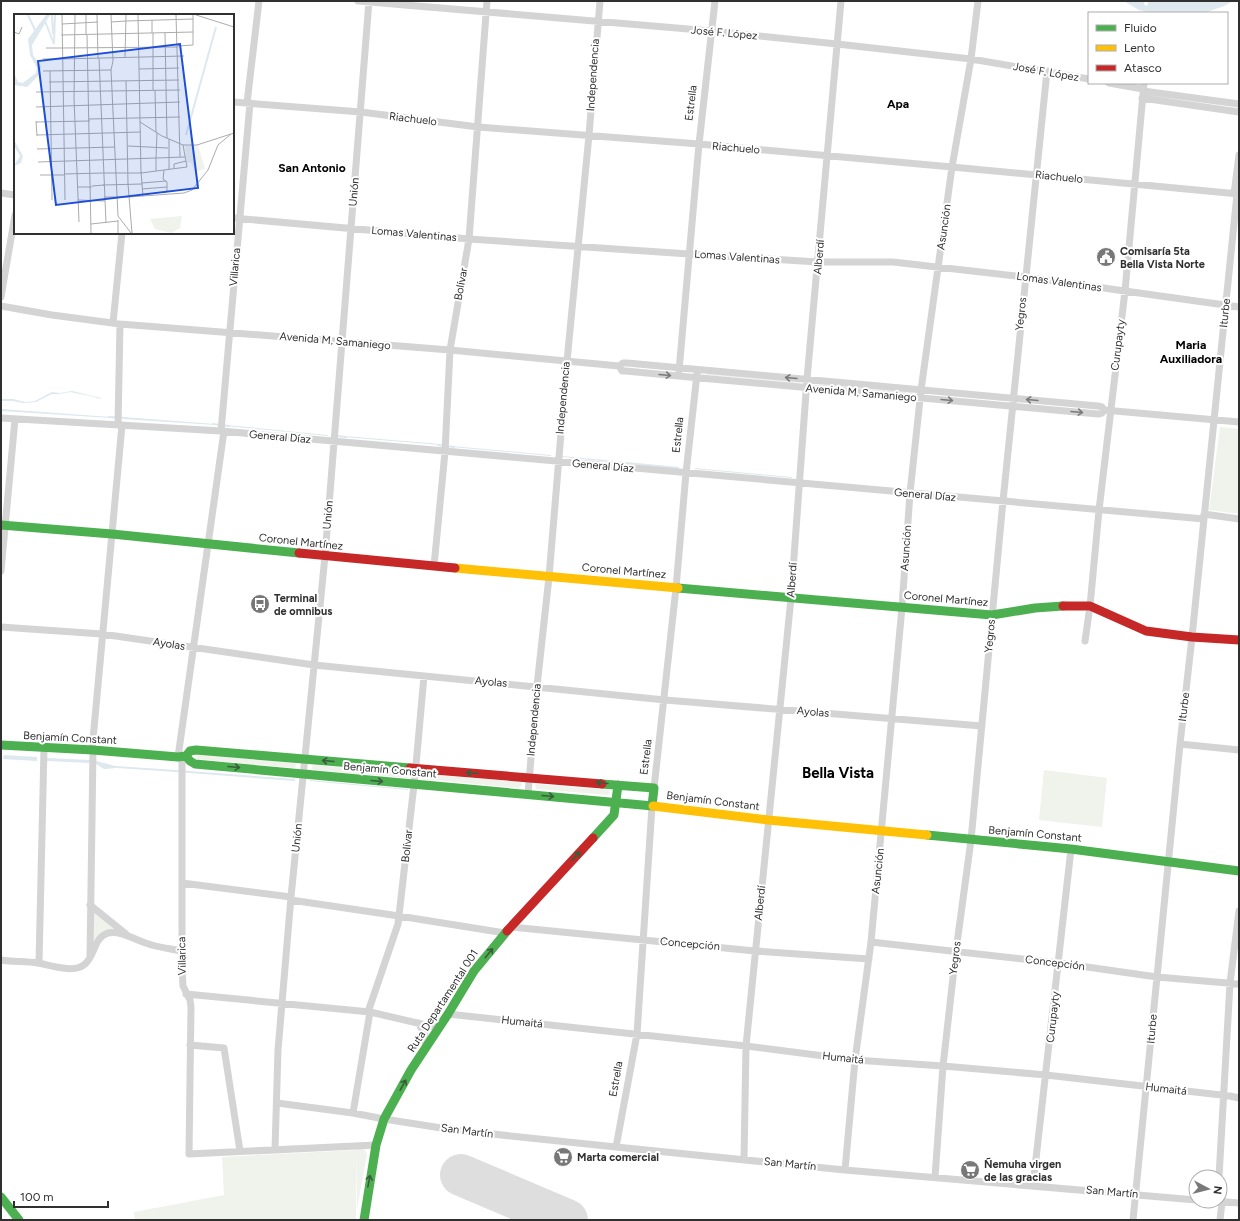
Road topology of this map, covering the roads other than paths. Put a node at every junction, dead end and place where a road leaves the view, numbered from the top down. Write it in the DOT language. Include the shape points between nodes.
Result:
graph roads {
  1 [pos="259,1"];
  2 [pos="358,1"];
  3 [pos="487,1"];
  4 [pos="600,1"];
  5 [pos="715,1"];
  6 [pos="841,1"];
  7 [pos="978,1"];
  8 [pos="369,2"];
  9 [pos="486,12"];
  10 [pos="597,22"];
  11 [pos="712,31"];
  12 [pos="837,44"];
  13 [pos="971,59"];
  14 [pos="1047,71"];
  15 [pos="1088,79"];
  16 [pos="1114,84"];
  17 [pos="1143,90"];
  18 [pos="234,102"];
  19 [pos="249,103"];
  20 [pos="1239,104"];
  21 [pos="360,112"];
  22 [pos="1239,112"];
  23 [pos="478,127"];
  24 [pos="589,135"];
  25 [pos="699,144"];
  26 [pos="1239,155"];
  27 [pos="827,156"];
  28 [pos="952,167"];
  29 [pos="1035,174"];
  30 [pos="1135,184"];
  31 [pos="1,193"];
  32 [pos="1237,194"];
  33 [pos="14,195"];
  34 [pos="236,218"];
  35 [pos="14,221"];
  36 [pos="351,229"];
  37 [pos="122,234"];
  38 [pos="469,239"];
  39 [pos="578,246"];
  40 [pos="689,254"];
  41 [pos="818,262"];
  42 [pos="939,267"];
  43 [pos="1025,277"];
  44 [pos="1125,291"];
  45 [pos="1,297"];
  46 [pos="1,306"];
  47 [pos="1226,306"];
  48 [pos="1239,308"];
  49 [pos="117,324"];
  50 [pos="229,332"];
  51 [pos="343,342"];
  52 [pos="450,350"];
  53 [pos="566,361"];
  54 [pos="619,366"];
  55 [pos="679,368"];
  56 [pos="698,369"];
  57 [pos="678,376"];
  58 [pos="696,378"];
  59 [pos="808,379"];
  60 [pos="807,388"];
  61 [pos="921,390"];
  62 [pos="920,398"];
  63 [pos="1013,398"];
  64 [pos="1012,406"];
  65 [pos="1107,410"];
  66 [pos="1,418"];
  67 [pos="15,419"];
  68 [pos="1214,420"];
  69 [pos="119,421"];
  70 [pos="1239,422"];
  71 [pos="222,428"];
  72 [pos="334,438"];
  73 [pos="445,448"];
  74 [pos="558,458"];
  75 [pos="687,470"];
  76 [pos="800,483"];
  77 [pos="910,494"];
  78 [pos="1003,501"];
  79 [pos="1099,510"];
  80 [pos="1204,517"];
  81 [pos="1239,519"];
  82 [pos="3,525"];
  83 [pos="112,534"];
  84 [pos="208,544"];
  85 [pos="325,556"];
  86 [pos="434,566"];
  87 [pos="1,571"];
  88 [pos="549,577"];
  89 [pos="676,588"];
  90 [pos="791,598"];
  91 [pos="902,607"];
  92 [pos="1089,610"];
  93 [pos="992,615"];
  94 [pos="1,627"];
  95 [pos="102,634"];
  96 [pos="1192,637"];
  97 [pos="1239,640"];
  98 [pos="1085,641"];
  99 [pos="193,647"];
  100 [pos="314,665"];
  101 [pos="424,676"];
  102 [pos="537,686"];
  103 [pos="665,700"];
  104 [pos="779,709"];
  105 [pos="891,719"];
  106 [pos="982,726"];
  107 [pos="1180,744"];
  108 [pos="1,745"];
  109 [pos="44,748"];
  110 [pos="92,750"];
  111 [pos="1239,750"];
  112 [pos="182,757"];
  113 [pos="305,759"];
  114 [pos="416,768"];
  115 [pos="529,777"];
  116 [pos="303,778"];
  117 [pos="414,784"];
  118 [pos="618,785"];
  119 [pos="654,788"];
  120 [pos="528,794"];
  121 [pos="616,802"];
  122 [pos="652,806"];
  123 [pos="768,820"];
  124 [pos="882,831"];
  125 [pos="971,840"];
  126 [pos="1071,849"];
  127 [pos="1168,861"];
  128 [pos="1239,871"];
  129 [pos="182,883"];
  130 [pos="291,898"];
  131 [pos="90,905"];
  132 [pos="1239,912"];
  133 [pos="400,916"];
  134 [pos="508,930"];
  135 [pos="130,937"];
  136 [pos="644,940"];
  137 [pos="871,942"];
  138 [pos="182,951"];
  139 [pos="755,951"];
  140 [pos="956,951"];
  141 [pos="90,957"];
  142 [pos="869,959"];
  143 [pos="1,960"];
  144 [pos="39,963"];
  145 [pos="1059,963"];
  146 [pos="1157,977"];
  147 [pos="1230,983"];
  148 [pos="1239,984"];
  149 [pos="186,994"];
  150 [pos="282,1003"];
  151 [pos="369,1012"];
  152 [pos="448,1014"];
  153 [pos="418,1023"];
  154 [pos="439,1028"];
  155 [pos="637,1034"];
  156 [pos="190,1045"];
  157 [pos="746,1046"];
  158 [pos="426,1048"];
  159 [pos="855,1060"];
  160 [pos="943,1066"];
  161 [pos="1046,1075"];
  162 [pos="1147,1086"];
  163 [pos="1224,1095"];
  164 [pos="1239,1098"];
  165 [pos="277,1103"];
  166 [pos="353,1112"];
  167 [pos="384,1120"];
  168 [pos="376,1145"];
  169 [pos="616,1147"];
  170 [pos="275,1149"];
  171 [pos="240,1151"];
  172 [pos="744,1159"];
  173 [pos="1219,1169"];
  174 [pos="844,1170"];
  175 [pos="935,1177"];
  176 [pos="1033,1185"];
  177 [pos="1136,1194"];
  178 [pos="1,1197"];
  179 [pos="1188,1199"];
  180 [pos="1228,1202"];
  181 [pos="1239,1203"];
  182 [pos="1219,1209"];
  183 [pos="19,1220"];
  184 [pos="364,1220"];
  185 [pos="1133,1220"];
  186 [pos="1220,1220"];
  1 -- 19 [label="street, Villarica"];
  2 -- 8 [label="street, José F. López"];
  3 -- 9 [label="street, Bolívar"];
  4 -- 10 [label="street, Independencia"];
  5 -- 11 [label="street, Estrella"];
  6 -- 12 [label="street, Alberdí"];
  7 -- 13 [label="street, Asunción"];
  8 -- 9 [label="street, José F. López"];
  8 -- 21 [label="street, Unión"];
  9 -- 10 [label="street, José F. López"];
  9 -- 23 [label="street, Bolívar"];
  10 -- 11 [label="street, José F. López"];
  10 -- 24 [label="street, Independencia"];
  11 -- 12 [label="street, José F. López"];
  11 -- 25 [label="street, Estrella"];
  12 -- 13 [label="street, José F. López"];
  12 -- 27 [label="street, Alberdí"];
  13 -- 14 [label="street, José F. López"];
  13 -- 28 [label="street, Asunción"];
  14 -- 15 [label="street, José F. López"];
  14 -- 29 [label="street, Yegros"];
  16 -- 17 [label="street"];
  17 -- 20 [label="street"];
  17 -- 22 [label="street"];
  17 -- 30 [label="street, Curupayty"];
  18 -- 19 [label="street, Riachuelo"];
  19 -- 21 [label="street, Riachuelo"];
  19 -- 34 [label="street, Villarica"];
  21 -- 23 [label="street, Riachuelo"];
  21 -- 36 [label="street, Unión"];
  23 -- 24 [label="street, Riachuelo"];
  23 -- 38 [label="street, Bolívar"];
  24 -- 25 [label="street, Riachuelo"];
  24 -- 39 [label="street, Independencia"];
  25 -- 27 [label="street, Riachuelo"];
  25 -- 40 [label="street, Estrella"];
  26 -- 32 [label="street, Iturbe"];
  27 -- 28 [label="street, Riachuelo"];
  27 -- 41 [label="street, Alberdí"];
  28 -- 29 [label="street, Riachuelo"];
  28 -- 42 [label="street, Asunción"];
  29 -- 30 [label="street, Riachuelo"];
  29 -- 43 [label="street, Yegros"];
  30 -- 32 [label="street, Riachuelo"];
  30 -- 44 [label="street, Curupayty"];
  31 -- 33 [label="street"];
  32 -- 47 [label="street, Iturbe"];
  34 -- 36 [label="street, Lomas Valentinas"];
  34 -- 50 [label="street, Villarica"];
  35 -- 45 [label="street"];
  36 -- 38 [label="street, Lomas Valentinas"];
  36 -- 51 [label="street, Unión"];
  37 -- 49 [label="street"];
  38 -- 39 [label="street, Lomas Valentinas"];
  38 -- 52 [label="street, Bolívar"];
  39 -- 40 [label="street, Lomas Valentinas"];
  39 -- 53 [label="street, Independencia"];
  40 -- 41 [label="street, Lomas Valentinas"];
  40 -- 55 [label="street, Estrella"];
  41 -- 42 [label="street, Lomas Valentinas" via="894,262"];
  41 -- 59 [label="street, Alberdí"];
  42 -- 43 [label="street, Lomas Valentinas"];
  42 -- 61 [label="street, Asunción"];
  43 -- 44 [label="street, Lomas Valentinas"];
  43 -- 63 [label="street, Yegros"];
  44 -- 47 [label="street, Lomas Valentinas"];
  44 -- 65 [label="street, Curupayty"];
  46 -- 49 [label="street, Avenida M. Samaniego"];
  47 -- 48 [label="street, Lomas Valentinas"];
  47 -- 68 [label="street, Iturbe"];
  49 -- 50 [label="street, Avenida M. Samaniego"];
  49 -- 69 [label="street"];
  50 -- 51 [label="street, Avenida M. Samaniego"];
  50 -- 71 [label="street, Villarica"];
  51 -- 52 [label="street, Avenida M. Samaniego"];
  51 -- 72 [label="street, Unión"];
  52 -- 53 [label="street, Avenida M. Samaniego"];
  52 -- 73 [label="street, Bolívar"];
  53 -- 54 [label="street, Avenida M. Samaniego"];
  53 -- 74 [label="street, Independencia"];
  54 -- 55 [label="street, Avenida M. Samaniego" via="626,363"];
  54 -- 57 [label="street, Avenida M. Samaniego, one-way" via="622,371"];
  55 -- 56 [label="street, Avenida M. Samaniego"];
  55 -- 57 [label="street, Estrella"];
  56 -- 58 [label="street, Estrella"];
  59 -- 56 [label="street, Avenida M. Samaniego, one-way"];
  57 -- 58 [label="street, Avenida M. Samaniego"];
  58 -- 60 [label="street, Avenida M. Samaniego"];
  58 -- 75 [label="street, Estrella"];
  59 -- 60 [label="street, Alberdí"];
  59 -- 61 [label="street, Avenida M. Samaniego"];
  60 -- 62 [label="street, Avenida M. Samaniego"];
  60 -- 76 [label="street, Alberdí"];
  61 -- 62 [label="street, Asunción"];
  61 -- 63 [label="street, Avenida M. Samaniego"];
  62 -- 64 [label="street, Avenida M. Samaniego, one-way"];
  62 -- 77 [label="street, Asunción"];
  63 -- 64 [label="street, Yegros"];
  65 -- 63 [label="street, Avenida M. Samaniego, one-way" via="1098,406"];
  64 -- 65 [label="street, Avenida M. Samaniego, one-way" via="1098,414"];
  64 -- 78 [label="street, Yegros"];
  65 -- 68 [label="street, Avenida M. Samaniego"];
  65 -- 79 [label="street, Curupayty"];
  66 -- 67 [label="street, General Díaz"];
  67 -- 69 [label="street, General Díaz"];
  67 -- 82 [label="street"];
  68 -- 70 [label="street, Avenida M. Samaniego"];
  68 -- 80 [label="street, Iturbe"];
  69 -- 71 [label="street, General Díaz"];
  69 -- 83 [label="street"];
  71 -- 72 [label="street, General Díaz"];
  71 -- 84 [label="street, Villarica"];
  72 -- 73 [label="street, General Díaz"];
  72 -- 85 [label="street, Unión"];
  73 -- 74 [label="street, General Díaz"];
  73 -- 86 [label="street, Bolívar"];
  74 -- 75 [label="street, General Díaz"];
  74 -- 88 [label="street, Independencia"];
  75 -- 76 [label="street, General Díaz"];
  75 -- 89 [label="street, Estrella"];
  76 -- 77 [label="street, General Díaz"];
  76 -- 90 [label="street, Alberdí"];
  77 -- 78 [label="street, General Díaz"];
  77 -- 91 [label="street, Asunción"];
  78 -- 79 [label="street, General Díaz"];
  78 -- 93 [label="street, Yegros"];
  79 -- 80 [label="street, General Díaz"];
  79 -- 92 [label="street, Curupayty"];
  80 -- 81 [label="street, General Díaz"];
  80 -- 96 [label="street, Iturbe"];
  82 -- 83 [label="street, Coronel Martínez"];
  82 -- 87 [label="street"];
  83 -- 84 [label="street, Coronel Martínez"];
  83 -- 95 [label="street"];
  84 -- 85 [label="street, Coronel Martínez"];
  84 -- 99 [label="street, Villarica"];
  85 -- 86 [label="street, Coronel Martínez"];
  85 -- 100 [label="street, Unión"];
  86 -- 88 [label="street, Coronel Martínez"];
  88 -- 89 [label="street, Coronel Martínez"];
  88 -- 102 [label="street, Independencia"];
  89 -- 90 [label="street, Coronel Martínez"];
  89 -- 103 [label="street, Estrella"];
  90 -- 91 [label="street, Coronel Martínez"];
  90 -- 104 [label="street, Alberdí"];
  91 -- 93 [label="street, Coronel Martínez"];
  91 -- 105 [label="street, Asunción"];
  92 -- 93 [label="street, Coronel Martínez" via="1052,606"];
  92 -- 96 [label="street, Coronel Martínez" via="1146,631"];
  92 -- 98 [label="street, Curupayty"];
  93 -- 106 [label="street, Yegros"];
  94 -- 95 [label="street, Ayolas"];
  95 -- 99 [label="street, Ayolas"];
  95 -- 110 [label="street"];
  96 -- 97 [label="street, Coronel Martínez"];
  96 -- 107 [label="street, Iturbe"];
  99 -- 100 [label="street, Ayolas"];
  99 -- 112 [label="street, Villarica"];
  100 -- 101 [label="street, Ayolas"];
  100 -- 113 [label="street, Unión"];
  101 -- 102 [label="street, Ayolas"];
  101 -- 114 [label="street, Bolívar"];
  102 -- 103 [label="street, Ayolas"];
  102 -- 115 [label="street, Independencia"];
  103 -- 104 [label="street, Ayolas"];
  103 -- 119 [label="street, Estrella"];
  104 -- 105 [label="street, Ayolas"];
  104 -- 123 [label="street, Alberdí"];
  105 -- 106 [label="street, Ayolas"];
  105 -- 124 [label="street, Asunción"];
  106 -- 125 [label="street, Yegros"];
  107 -- 111 [label="street"];
  107 -- 127 [label="street, Iturbe"];
  108 -- 109 [label="street, Benjamín Constant"];
  109 -- 110 [label="street, Benjamín Constant"];
  109 -- 144 [label="street"];
  110 -- 112 [label="street, Benjamín Constant"];
  110 -- 131 [label="street"];
  112 -- 113 [label="street, Benjamín Constant" via="196,750"];
  112 -- 116 [label="street, Benjamín Constant, one-way" via="195,764"];
  112 -- 129 [label="street, Villarica"];
  114 -- 113 [label="street, Benjamín Constant, one-way"];
  113 -- 116 [label="street, Unión"];
  115 -- 114 [label="street, Benjamín Constant, one-way"];
  114 -- 117 [label="street, Bolívar"];
  118 -- 115 [label="street, Benjamín Constant, one-way"];
  115 -- 120 [label="street, Independencia"];
  116 -- 117 [label="street, Benjamín Constant, one-way"];
  116 -- 130 [label="street, Unión"];
  117 -- 120 [label="street, Benjamín Constant"];
  117 -- 133 [label="street, Bolívar"];
  118 -- 119 [label="street, Benjamín Constant"];
  118 -- 121 [label="street, Ruta Departamental 001"];
  119 -- 122 [label="street, Estrella"];
  120 -- 121 [label="street, Benjamín Constant, one-way"];
  121 -- 122 [label="street, Benjamín Constant"];
  134 -- 121 [label="street, Ruta Departamental 001, one-way" via="614,815"];
  122 -- 123 [label="street, Benjamín Constant"];
  122 -- 136 [label="street, Estrella"];
  123 -- 124 [label="street, Benjamín Constant"];
  123 -- 139 [label="street, Alberdí"];
  124 -- 125 [label="street, Benjamín Constant"];
  124 -- 137 [label="street, Asunción"];
  125 -- 126 [label="street, Benjamín Constant"];
  125 -- 140 [label="street, Yegros"];
  126 -- 127 [label="street, Benjamín Constant"];
  126 -- 145 [label="street, Curupayty"];
  127 -- 128 [label="street, Benjamín Constant"];
  127 -- 146 [label="street, Iturbe"];
  129 -- 130 [label="street, Concepción"];
  129 -- 138 [label="street, Villarica"];
  130 -- 133 [label="street, Concepción"];
  130 -- 150 [label="street, Unión"];
  131 -- 135 [label="street"];
  131 -- 141 [label="street"];
  132 -- 147 [label="street"];
  133 -- 134 [label="street, Concepción"];
  133 -- 151 [label="street, Bolívar"];
  134 -- 136 [label="street, Concepción"];
  152 -- 134 [label="street, Ruta Departamental 001, one-way" via="474,971"];
  135 -- 138 [label="street" via="151,945"];
  135 -- 141 [label="street" via="119,933 104,935"];
  136 -- 139 [label="street, Concepción"];
  136 -- 155 [label="street, Estrella"];
  137 -- 140 [label="street, Concepción"];
  137 -- 142 [label="street, Asunción"];
  138 -- 149 [label="street, Villarica" via="183,986"];
  139 -- 142 [label="street, Concepción"];
  139 -- 157 [label="street, Alberdí"];
  140 -- 145 [label="street, Concepción"];
  140 -- 160 [label="street, Yegros"];
  141 -- 144 [label="street" via="86,964 78,967 60,968"];
  142 -- 159 [label="street, Asunción"];
  143 -- 144 [label="street"];
  145 -- 146 [label="street, Concepción"];
  145 -- 161 [label="street, Curupayty"];
  146 -- 147 [label="street, Concepción"];
  146 -- 162 [label="street, Iturbe"];
  147 -- 148 [label="street, Concepción"];
  147 -- 163 [label="street"];
  149 -- 150 [label="street"];
  149 -- 156 [label="street, Villarica" via="191,1006"];
  150 -- 151 [label="street"];
  150 -- 165 [label="street, Unión"];
  151 -- 153 [label="street"];
  151 -- 166 [label="street, Bolívar"];
  152 -- 154 [label="street, Ruta Departamental 001"];
  152 -- 155 [label="street, Humaitá"];
  153 -- 154 [label="street"];
  153 -- 158 [label="street" via="425,1034"];
  154 -- 158 [label="street, Ruta Departamental 001"];
  155 -- 157 [label="street, Humaitá"];
  155 -- 169 [label="street, Estrella"];
  156 -- 171 [label="street" via="224,1048"];
  156 -- 171 [label="street, Villarica" via="189,1154"];
  157 -- 159 [label="street, Humaitá"];
  157 -- 172 [label="street, Alberdí"];
  167 -- 158 [label="street, Ruta Departamental 001, one-way"];
  159 -- 160 [label="street, Humaitá"];
  159 -- 174 [label="street, Asunción"];
  160 -- 161 [label="street, Humaitá"];
  160 -- 175 [label="street, Yegros"];
  161 -- 162 [label="street, Humaitá"];
  161 -- 176 [label="street, Curupayty"];
  162 -- 163 [label="street, Humaitá"];
  162 -- 177 [label="street, Iturbe"];
  163 -- 164 [label="street, Humaitá"];
  163 -- 173 [label="street"];
  165 -- 166 [label="street, San Martín"];
  165 -- 170 [label="street, Unión"];
  166 -- 167 [label="street, San Martín"];
  167 -- 168 [label="street, Ruta Departamental 001"];
  167 -- 169 [label="street, San Martín"];
  168 -- 170 [label="street"];
  184 -- 168 [label="street, Ruta Departamental 001, one-way"];
  169 -- 172 [label="street, San Martín"];
  170 -- 171 [label="street"];
  172 -- 174 [label="street, San Martín"];
  174 -- 175 [label="street, San Martín"];
  175 -- 176 [label="street, San Martín"];
  176 -- 177 [label="street, San Martín"];
  177 -- 179 [label="street, San Martín"];
  177 -- 185 [label="street, Iturbe"];
  178 -- 183 [label="street"];
  180 -- 181 [label="street"];
  182 -- 186 [label="street"];
}
